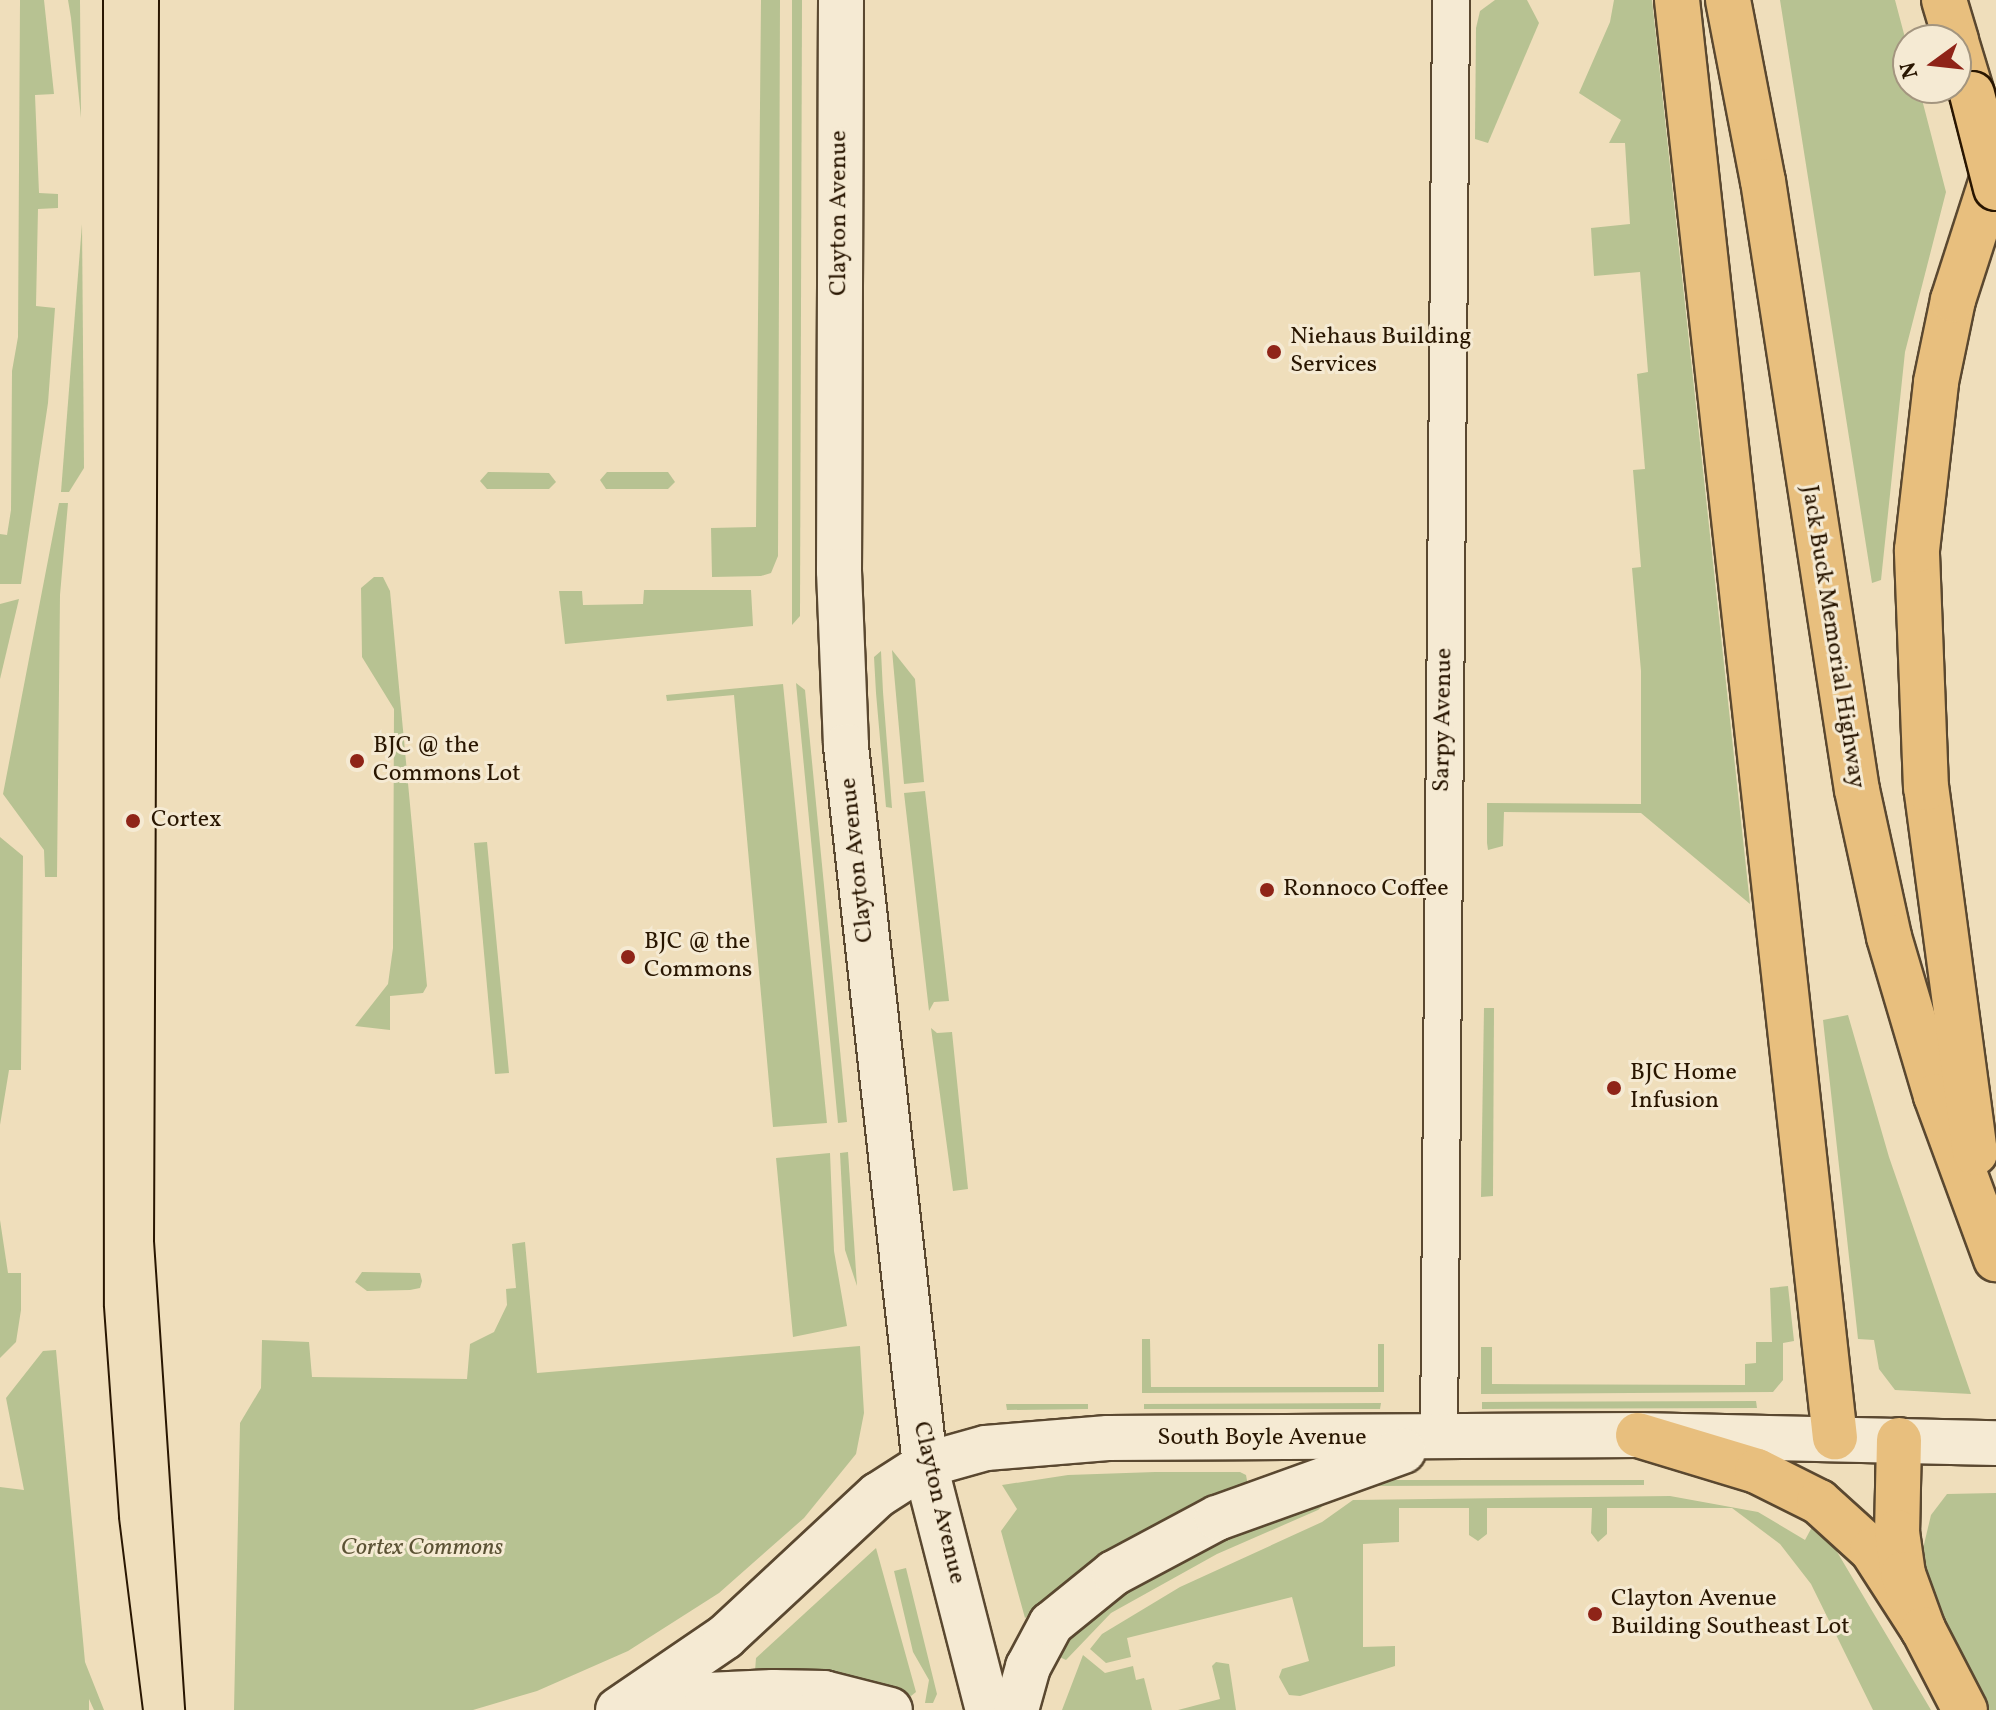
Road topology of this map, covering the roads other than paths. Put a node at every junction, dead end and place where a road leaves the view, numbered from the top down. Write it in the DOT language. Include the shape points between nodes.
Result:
graph roads {
  1 [pos="841,0"];
  2 [pos="1451,0"];
  3 [pos="1677,0"];
  4 [pos="1728,0"];
  5 [pos="1944,0"];
  6 [pos="1951,24"];
  7 [pos="1972,94"];
  8 [pos="1996,167"];
  9 [pos="1996,188"];
  10 [pos="1990,1245"];
  11 [pos="1638,1435"];
  12 [pos="1835,1437"];
  13 [pos="1439,1439"];
  14 [pos="1899,1440"];
  15 [pos="1984,1443"];
  16 [pos="925,1465"];
  17 [pos="1923,1629"];
  18 [pos="618,1710"];
  19 [pos="890,1710"];
  20 [pos="988,1710"];
  21 [pos="1016,1710"];
  22 [pos="1965,1710"];
  1 -- 16 [label="street, Clayton Avenue" via="840,661 906,1328"];
  2 -- 13 [label="street, Sarpy Avenue"];
  3 -- 12 [label="highway"];
  4 -- 10 [label="highway, Jack Buck Memorial Highway" via="1763,181 1857,790 1889,937"];
  5 -- 6 [label="highway"];
  7 -- 9 [label="highway, bridge"];
  8 -- 10 [label="highway" via="1950,314 1917,550 1926,788"];
  11 -- 12 [label="street, South Boyle Avenue"];
  11 -- 13 [label="street, South Boyle Avenue"];
  11 -- 17 [label="highway" via="1757,1471 1819,1502 1872,1550"];
  12 -- 14 [label="street, South Boyle Avenue"];
  13 -- 16 [label="street, South Boyle Avenue" via="1064,1440 986,1448"];
  13 -- 21 [label="street" via="1217,1518 1114,1573 1051,1624 1028,1667"];
  14 -- 15 [label="street, South Boyle Avenue"];
  14 -- 17 [label="highway" via="1897,1532 1903,1574"];
  16 -- 18 [label="street, South Boyle Avenue" via="878,1495 725,1637"];
  16 -- 20 [label="street, Clayton Avenue"];
  17 -- 22 [label="highway"];
  18 -- 19 [label="street" via="707,1695 773,1692 824,1693"];
}
